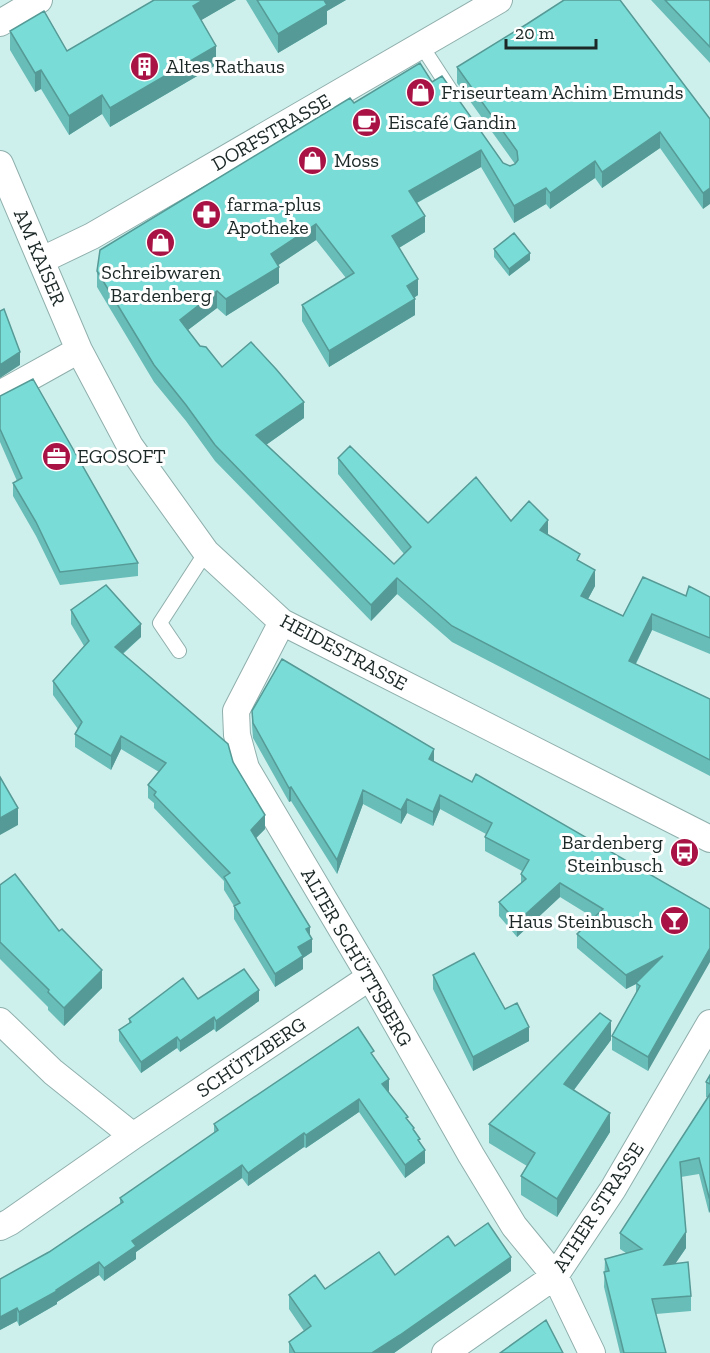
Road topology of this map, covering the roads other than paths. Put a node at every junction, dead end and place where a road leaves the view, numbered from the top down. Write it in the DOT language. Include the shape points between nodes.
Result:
graph roads {
  1 [pos="39,0"];
  2 [pos="499,0"];
  3 [pos="0,23"];
  4 [pos="421,45"];
  5 [pos="458,101"];
  6 [pos="0,164"];
  7 [pos="42,260"];
  8 [pos="79,350"];
  9 [pos="0,394"];
  10 [pos="206,552"];
  11 [pos="282,622"];
  12 [pos="179,651"];
  13 [pos="710,839"];
  14 [pos="370,977"];
  15 [pos="0,1020"];
  16 [pos="710,1023"];
  17 [pos="133,1136"];
  18 [pos="0,1227"];
  19 [pos="555,1276"];
  20 [pos="445,1353"];
  21 [pos="592,1353"];
  1 -- 3 [label="street"];
  2 -- 4 [label="street, DORFSTRASSE"];
  4 -- 5 [label="lane"];
  4 -- 7 [label="street, DORFSTRASSE" via="92,236"];
  6 -- 7 [label="street, AM KAISER"];
  7 -- 8 [label="street, AM KAISER"];
  8 -- 9 [label="street"];
  8 -- 10 [label="street, HEIDESTRASSE" via="130,446"];
  10 -- 11 [label="street, HEIDESTRASSE"];
  10 -- 12 [label="lane" via="160,622"];
  11 -- 13 [label="street, HEIDESTRASSE"];
  11 -- 14 [label="street, ALTER SCHÜTTSBERG" via="236,711 237,735 246,768"];
  14 -- 17 [label="street, SCHÜTZBERG"];
  14 -- 19 [label="street, ALTER SCHÜTTSBERG" via="514,1226"];
  15 -- 17 [label="street" via="53,1072"];
  16 -- 19 [label="street, ATHER STRASSE" via="613,1189"];
  17 -- 18 [label="street, SCHÜTZBERG"];
  19 -- 20 [label="street, ATHER STRASSE"];
  19 -- 21 [label="street, ALTER SCHÜTTSBERG"];
}
